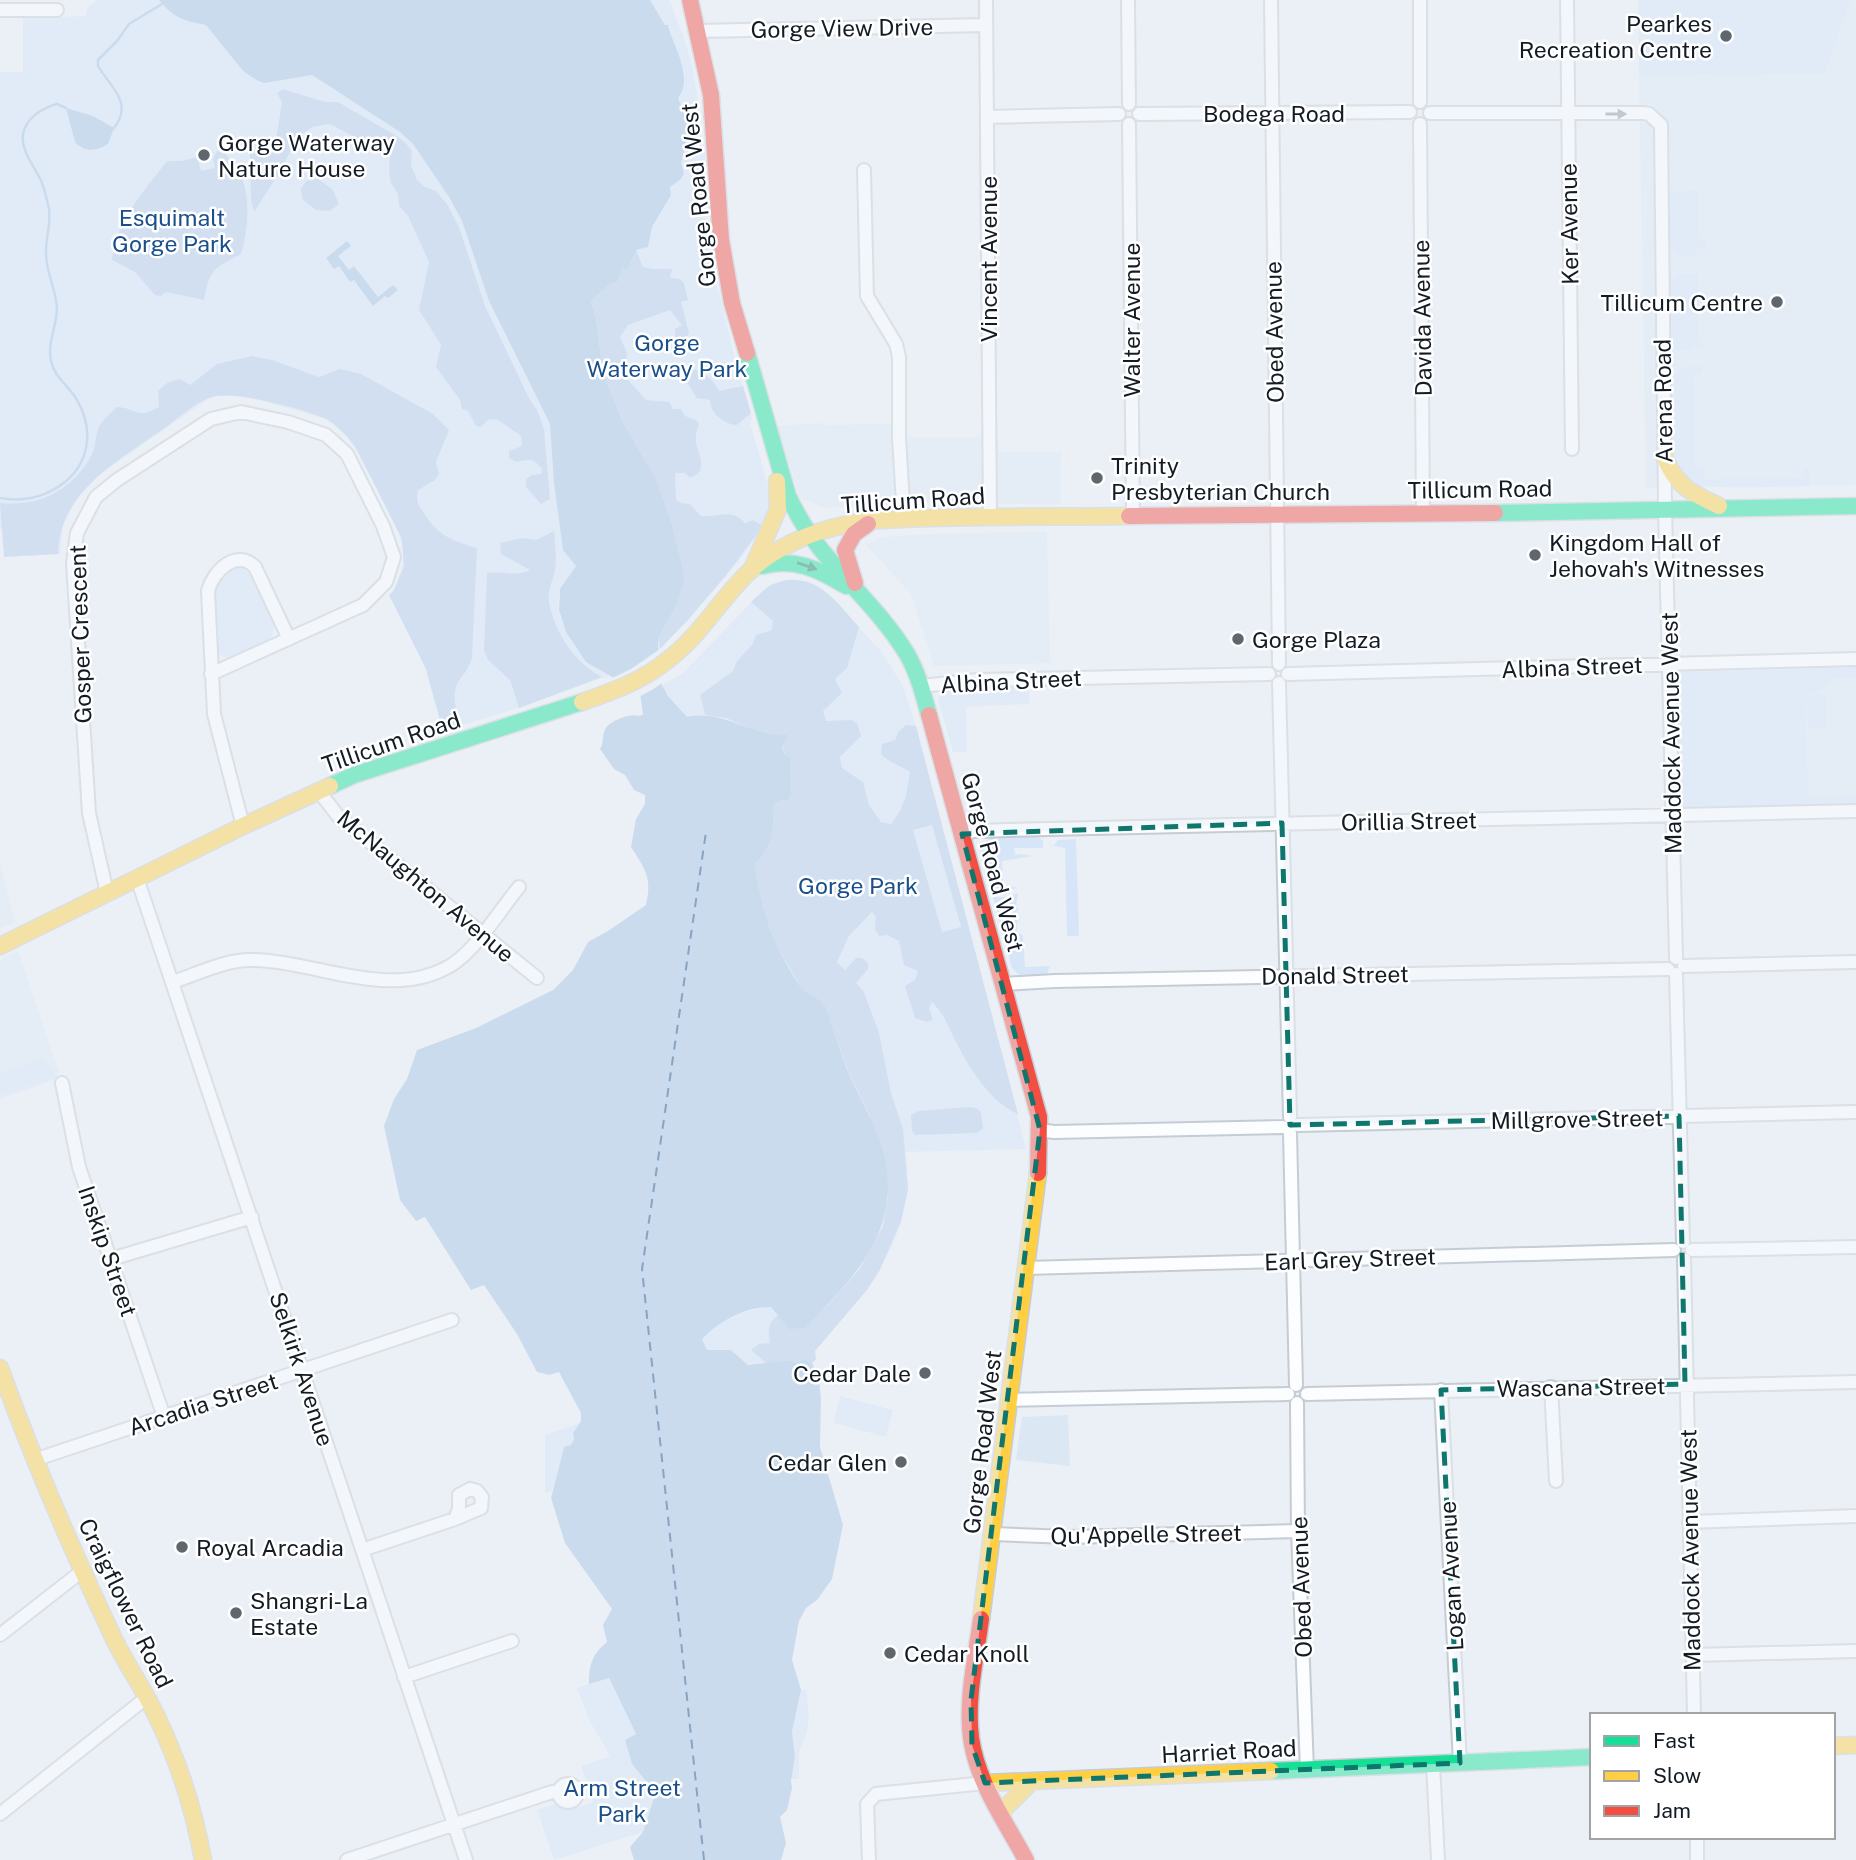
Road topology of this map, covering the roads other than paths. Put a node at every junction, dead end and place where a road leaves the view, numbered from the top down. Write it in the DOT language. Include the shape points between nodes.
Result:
graph roads {
  1 [pos="690,0"];
  2 [pos="986,0"];
  3 [pos="1128,0"];
  4 [pos="1271,0"];
  5 [pos="1420,0"];
  6 [pos="1567,0"];
  7 [pos="57,9"];
  8 [pos="0,10"];
  9 [pos="986,25"];
  10 [pos="698,31"];
  11 [pos="1420,102"];
  12 [pos="1134,109"];
  13 [pos="1410,112"];
  14 [pos="1272,113"];
  15 [pos="1430,113"];
  16 [pos="1119,114"];
  17 [pos="1568,114"];
  18 [pos="987,117"];
  19 [pos="1129,124"];
  20 [pos="1420,124"];
  21 [pos="864,170"];
  22 [pos="1572,449"];
  23 [pos="775,452"];
  24 [pos="1664,456"];
  25 [pos="1856,506"];
  26 [pos="1722,508"];
  27 [pos="1665,509"];
  28 [pos="1423,513"];
  29 [pos="1276,515"];
  30 [pos="990,517"];
  31 [pos="1133,517"];
  32 [pos="904,519"];
  33 [pos="869,523"];
  34 [pos="810,535"];
  35 [pos="751,570"];
  36 [pos="858,593"];
  37 [pos="289,639"];
  38 [pos="1856,659"];
  39 [pos="1669,664"];
  40 [pos="211,674"];
  41 [pos="1279,674"];
  42 [pos="921,686"];
  43 [pos="318,790"];
  44 [pos="1856,811"];
  45 [pos="1673,816"];
  46 [pos="1282,823"];
  47 [pos="243,826"];
  48 [pos="962,834"];
  49 [pos="137,878"];
  50 [pos="519,887"];
  51 [pos="107,893"];
  52 [pos="482,933"];
  53 [pos="0,946"];
  54 [pos="1856,962"];
  55 [pos="1676,967"];
  56 [pos="1286,976"];
  57 [pos="537,978"];
  58 [pos="173,982"];
  59 [pos="1003,984"];
  60 [pos="62,1083"];
  61 [pos="1856,1112"];
  62 [pos="1679,1116"];
  63 [pos="1290,1125"];
  64 [pos="1040,1130"];
  65 [pos="252,1217"];
  66 [pos="1856,1247"];
  67 [pos="1683,1250"];
  68 [pos="111,1259"];
  69 [pos="1292,1261"];
  70 [pos="1026,1268"];
  71 [pos="452,1320"];
  72 [pos="0,1368"];
  73 [pos="302,1370"];
  74 [pos="1856,1382"];
  75 [pos="1685,1384"];
  76 [pos="1551,1387"];
  77 [pos="1441,1390"];
  78 [pos="1297,1394"];
  79 [pos="1009,1401"];
  80 [pos="164,1417"];
  81 [pos="34,1460"];
  82 [pos="1556,1481"];
  83 [pos="1856,1516"];
  84 [pos="455,1519"];
  85 [pos="1689,1522"];
  86 [pos="1298,1531"];
  87 [pos="993,1534"];
  88 [pos="362,1550"];
  89 [pos="82,1571"];
  90 [pos="0,1634"];
  91 [pos="512,1642"];
  92 [pos="1856,1651"];
  93 [pos="1692,1655"];
  94 [pos="404,1677"];
  95 [pos="146,1698"];
  96 [pos="1694,1713"];
  97 [pos="1856,1745"];
  98 [pos="1835,1746"];
  99 [pos="1590,1757"];
  100 [pos="1460,1763"];
  101 [pos="1433,1764"];
  102 [pos="1307,1770"];
  103 [pos="1031,1782"];
  104 [pos="985,1783"];
  105 [pos="559,1792"];
  106 [pos="0,1814"];
  107 [pos="1002,1815"];
  108 [pos="454,1826"];
  109 [pos="1697,1839"];
  110 [pos="203,1860"];
  111 [pos="346,1860"];
  112 [pos="466,1860"];
  113 [pos="869,1860"];
  114 [pos="1026,1860"];
  115 [pos="1438,1860"];
  116 [pos="1697,1860"];
  1 -- 10 [label="main road, Gorge Road West"];
  2 -- 9 [label="street, Vincent Avenue"];
  3 -- 12 [label="street"];
  4 -- 14 [label="street, Obed Avenue"];
  5 -- 11 [label="street"];
  6 -- 17 [label="street, Ker Avenue"];
  7 -- 8 [label="street"];
  9 -- 10 [label="street, Gorge View Drive"];
  9 -- 18 [label="street, Vincent Avenue"];
  10 -- 23 [label="main road, Gorge Road West" via="711,95 727,278"];
  11 -- 13 [label="street"];
  11 -- 15 [label="street"];
  12 -- 14 [label="street, Bodega Road"];
  12 -- 16 [label="street" via="1122,107"];
  12 -- 19 [label="street" via="1136,121"];
  13 -- 14 [label="street, Bodega Road"];
  13 -- 20 [label="street" via="1412,120"];
  14 -- 29 [label="street, Obed Avenue"];
  15 -- 17 [label="street"];
  15 -- 20 [label="street"];
  16 -- 18 [label="street"];
  16 -- 19 [label="street"];
  17 -- 22 [label="street, Ker Avenue"];
  17 -- 24 [label="street, Arena Road, one-way" via="1644,113 1661,125"];
  18 -- 30 [label="street, Vincent Avenue"];
  19 -- 31 [label="street, Walter Avenue"];
  20 -- 28 [label="street, Davida Avenue"];
  21 -- 32 [label="street" via="867,296 899,357"];
  23 -- 34 [label="main road, Gorge Road West" via="796,516"];
  23 -- 35 [label="main road" via="778,509"];
  24 -- 26 [label="main road" via="1670,475 1679,484"];
  24 -- 27 [label="street, Arena Road"];
  25 -- 26 [label="main road, Tillicum Road"];
  26 -- 27 [label="main road, Tillicum Road"];
  27 -- 28 [label="main road, Tillicum Road"];
  27 -- 39 [label="street, Maddock Avenue West"];
  28 -- 29 [label="main road, Tillicum Road"];
  29 -- 31 [label="main road, Tillicum Road"];
  29 -- 41 [label="street, Obed Avenue"];
  30 -- 31 [label="main road, Tillicum Road"];
  30 -- 32 [label="main road, Tillicum Road"];
  32 -- 33 [label="main road, Tillicum Road"];
  33 -- 34 [label="main road, Tillicum Road"];
  33 -- 36 [label="main road" via="854,534 845,550"];
  34 -- 35 [label="main road, Tillicum Road" via="780,548"];
  34 -- 36 [label="main road, Gorge Road West"];
  35 -- 36 [label="main road, one-way" via="771,563 798,562"];
  35 -- 43 [label="main road, Tillicum Road" via="669,660 638,681 614,693 385,764"];
  36 -- 42 [label="main road, Gorge Road West" via="905,652"];
  37 -- 40 [label="street, Gosper Crescent"];
  37 -- 40 [label="street" via="255,567 242,558 235,560 215,574 208,591"];
  37 -- 51 [label="street, Gosper Crescent" via="363,605 386,582 393,567 383,526 347,454 326,435 241,412 211,419 96,497 77,533 74,563 89,813"];
  38 -- 39 [label="street, Albina Street"];
  39 -- 41 [label="street, Albina Street"];
  39 -- 45 [label="street, Maddock Avenue West"];
  40 -- 47 [label="street" via="215,714"];
  41 -- 42 [label="street, Albina Street" via="978,680"];
  41 -- 46 [label="street, Obed Avenue"];
  42 -- 48 [label="main road, Gorge Road West"];
  43 -- 47 [label="main road, Tillicum Road"];
  43 -- 52 [label="street, McNaughton Avenue" via="338,816"];
  44 -- 45 [label="street, Orillia Street"];
  45 -- 46 [label="street, Orillia Street"];
  45 -- 55 [label="street, Maddock Avenue West"];
  46 -- 48 [label="street, Orillia Street"];
  46 -- 56 [label="street, Obed Avenue"];
  47 -- 49 [label="main road, Tillicum Road"];
  48 -- 59 [label="main road, Gorge Road West"];
  49 -- 51 [label="main road, Tillicum Road"];
  49 -- 58 [label="street, Selkirk Avenue"];
  50 -- 52 [label="street"];
  51 -- 53 [label="main road, Tillicum Road"];
  52 -- 57 [label="street, McNaughton Avenue"];
  52 -- 58 [label="street" via="455,962 413,980 383,980 247,959"];
  54 -- 55 [label="street, Donald Street"];
  55 -- 56 [label="street, Donald Street"];
  55 -- 62 [label="street, Maddock Avenue West"];
  56 -- 59 [label="street, Donald Street"];
  56 -- 63 [label="street, Obed Avenue"];
  58 -- 65 [label="street, Selkirk Avenue"];
  59 -- 64 [label="main road, Gorge Road West"];
  60 -- 68 [label="street, Inskip Street" via="79,1167"];
  61 -- 62 [label="street, Millgrove Street"];
  62 -- 63 [label="street, Millgrove Street"];
  62 -- 67 [label="street, Maddock Avenue West"];
  63 -- 64 [label="street, Millgrove Street"];
  63 -- 69 [label="street, Obed Avenue"];
  64 -- 70 [label="main road, Gorge Road West"];
  65 -- 68 [label="street"];
  65 -- 73 [label="street, Selkirk Avenue"];
  66 -- 67 [label="street, Earl Grey Street"];
  67 -- 69 [label="street, Earl Grey Street"];
  67 -- 75 [label="street, Maddock Avenue West"];
  68 -- 80 [label="street, Inskip Street"];
  69 -- 70 [label="street, Earl Grey Street"];
  69 -- 78 [label="street, Obed Avenue"];
  70 -- 79 [label="main road, Gorge Road West"];
  71 -- 73 [label="street, Arcadia Street"];
  72 -- 81 [label="main road, Craigflower Road"];
  73 -- 80 [label="street, Arcadia Street"];
  73 -- 88 [label="street, Selkirk Avenue"];
  74 -- 75 [label="street, Wascana Street"];
  75 -- 76 [label="street, Wascana Street"];
  75 -- 85 [label="street, Maddock Avenue West"];
  76 -- 77 [label="street, Wascana Street"];
  76 -- 82 [label="street"];
  77 -- 78 [label="street, Wascana Street"];
  77 -- 100 [label="street, Logan Avenue"];
  78 -- 79 [label="street, Wascana Street"];
  78 -- 86 [label="street, Obed Avenue"];
  79 -- 87 [label="main road, Gorge Road West"];
  80 -- 81 [label="street, Arcadia Street"];
  81 -- 89 [label="main road, Craigflower Road"];
  83 -- 85 [label="street"];
  84 -- 88 [label="street"];
  85 -- 93 [label="street, Maddock Avenue West"];
  86 -- 87 [label="street, Qu'Appelle Street" via="1069,1537"];
  86 -- 102 [label="street, Obed Avenue"];
  87 -- 104 [label="main road, Gorge Road West" via="970,1713 972,1745"];
  88 -- 94 [label="street, Selkirk Avenue"];
  89 -- 90 [label="street"];
  89 -- 95 [label="main road, Craigflower Road"];
  91 -- 94 [label="street"];
  92 -- 93 [label="street"];
  93 -- 96 [label="street, Maddock Avenue West"];
  94 -- 108 [label="street, Selkirk Avenue"];
  95 -- 106 [label="street"];
  95 -- 110 [label="main road, Craigflower Road" via="186,1787"];
  97 -- 98 [label="main road"];
  99 -- 100 [label="main road, Harriet Road"];
  100 -- 101 [label="main road, Harriet Road"];
  101 -- 102 [label="main road, Harriet Road"];
  101 -- 115 [label="street"];
  102 -- 103 [label="main road, Harriet Road"];
  103 -- 104 [label="main road, Harriet Road"];
  103 -- 107 [label="main road"];
  104 -- 107 [label="main road, Gorge Road West"];
  104 -- 113 [label="street, Harriet Road" via="883,1792 871,1798 866,1810"];
  105 -- 108 [label="street"];
  107 -- 114 [label="main road, Gorge Road West"];
  108 -- 111 [label="street"];
  108 -- 112 [label="street, Selkirk Avenue"];
  109 -- 116 [label="street"];
}
